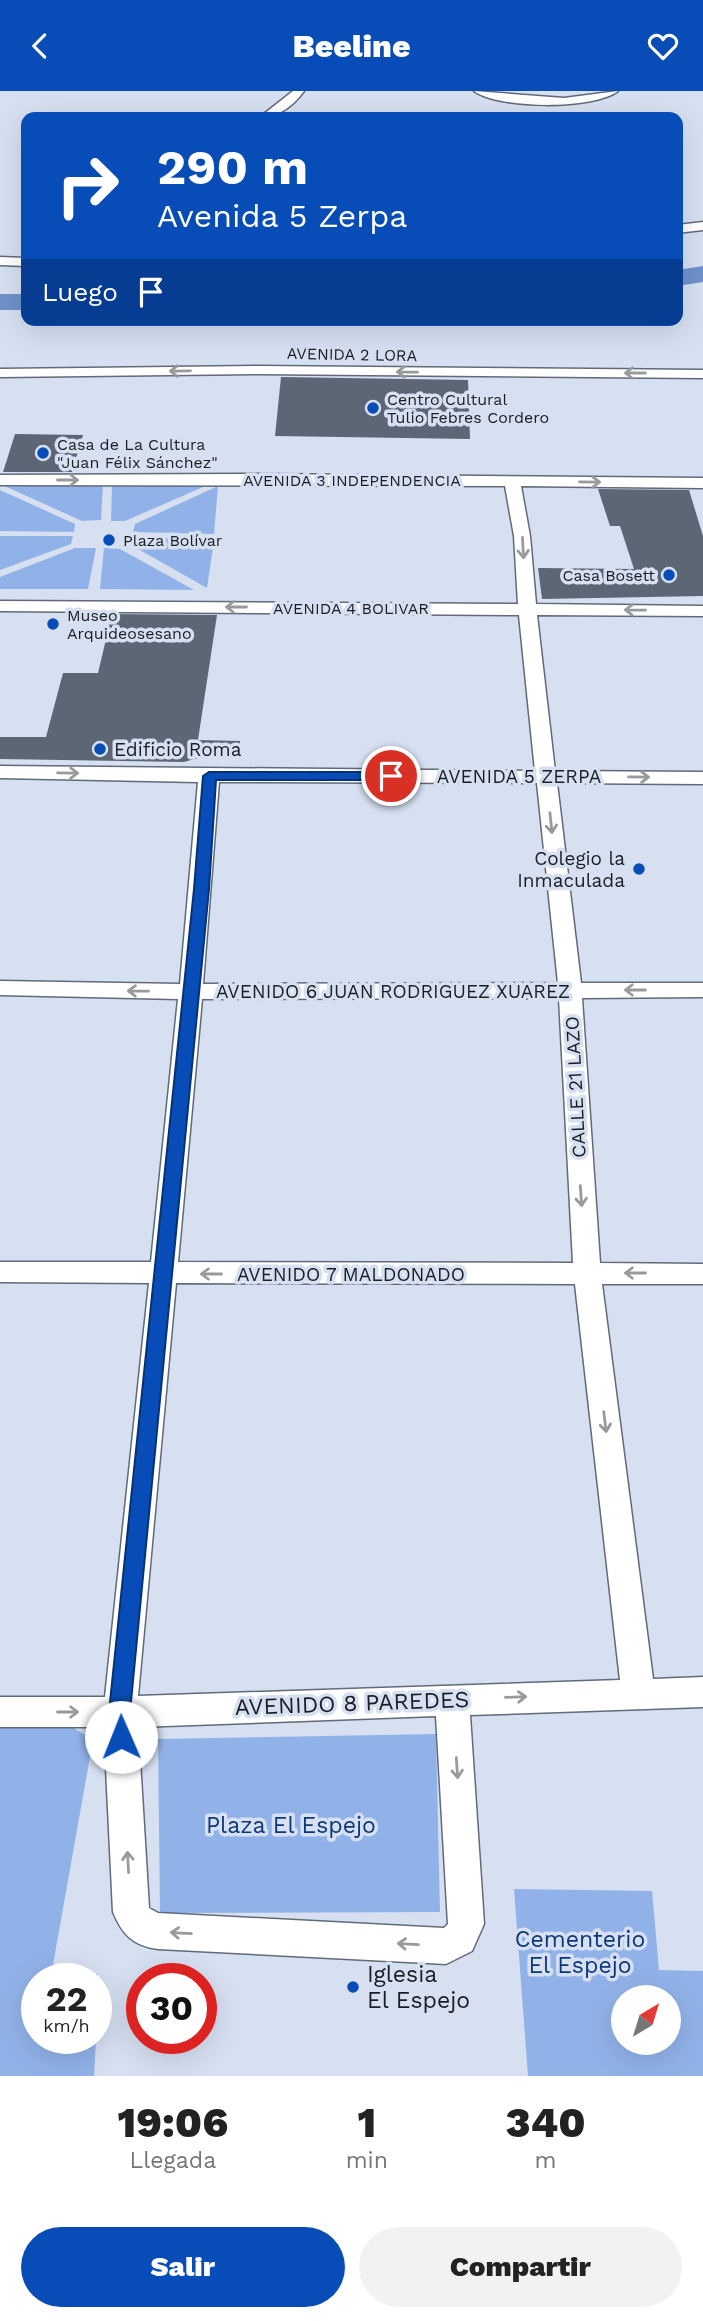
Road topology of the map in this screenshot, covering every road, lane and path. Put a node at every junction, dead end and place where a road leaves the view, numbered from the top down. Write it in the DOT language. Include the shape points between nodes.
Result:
graph roads {
  1 [pos="299,91"];
  2 [pos="479,91"];
  3 [pos="613,91"];
  4 [pos="273,112"];
  5 [pos="703,226"];
  6 [pos="683,228"];
  7 [pos="0,261"];
  8 [pos="21,262"];
  9 [pos="0,373"];
  10 [pos="27,373"];
  11 [pos="703,374"];
  12 [pos="23,389"];
  13 [pos="0,480"];
  14 [pos="512,481"];
  15 [pos="703,483"];
  16 [pos="0,606"];
  17 [pos="527,609"];
  18 [pos="703,611"];
  19 [pos="0,772"];
  20 [pos="209,776"];
  21 [pos="546,776"];
  22 [pos="703,778"];
  23 [pos="0,988"];
  24 [pos="570,990"];
  25 [pos="703,990"];
  26 [pos="191,992"];
  27 [pos="0,1272"];
  28 [pos="587,1273"];
  29 [pos="163,1274"];
  30 [pos="703,1274"];
  31 [pos="703,1692"];
  32 [pos="638,1693"];
  33 [pos="452,1699"];
  34 [pos="0,1712"];
  35 [pos="120,1712"];
  1 -- 4 [label="street"];
  2 -- 3 [label="street" via="574,101"];
  5 -- 6 [label="street"];
  7 -- 8 [label="street"];
  9 -- 10 [label="street, AVENIDA 2 LORA"];
  11 -- 10 [label="street, AVENIDA 2 LORA, one-way"];
  10 -- 12 [label="street"];
  13 -- 14 [label="street, AVENIDA 3 INDEPENDENCIA, one-way"];
  14 -- 15 [label="street, AVENIDA 3 INDEPENDENCIA, one-way"];
  14 -- 17 [label="street, CALLE 21 LAZO, one-way" via="522,536"];
  17 -- 16 [label="street, AVENIDA 4 BOLIVAR, one-way"];
  18 -- 17 [label="street, AVENIDA 4 BOLIVAR, one-way"];
  17 -- 21 [label="street, CALLE 21 LAZO"];
  19 -- 20 [label="street, AVENIDA 5 ZERPA, one-way"];
  20 -- 21 [label="street, AVENIDA 5 ZERPA"];
  20 -- 26 [label="street"];
  21 -- 22 [label="street, AVENIDA 5 ZERPA, one-way"];
  21 -- 24 [label="street, CALLE 21 LAZO, one-way"];
  26 -- 23 [label="street, AVENIDO 6 JUAN RODRIGUEZ XUAREZ, one-way"];
  25 -- 24 [label="street, AVENIDO 6 JUAN RODRIGUEZ XUAREZ, one-way"];
  24 -- 26 [label="street, AVENIDO 6 JUAN RODRIGUEZ XUAREZ"];
  24 -- 28 [label="street, CALLE 21 LAZO, one-way"];
  26 -- 29 [label="street"];
  27 -- 29 [label="street, AVENIDO 7 MALDONADO"];
  28 -- 29 [label="street, AVENIDO 7 MALDONADO, one-way"];
  30 -- 28 [label="street, AVENIDO 7 MALDONADO, one-way"];
  28 -- 32 [label="street, CALLE 21 LAZO, one-way"];
  29 -- 35 [label="street"];
  31 -- 32 [label="street, AVENIDO 8 PAREDES"];
  33 -- 32 [label="street, AVENIDO 8 PAREDES, one-way"];
  33 -- 35 [label="street, AVENIDO 8 PAREDES"];
  33 -- 35 [label="street, one-way" via="466,1924 460,1939 446,1946 141,1927 131,1912"];
  34 -- 35 [label="street, AVENIDO 8 PAREDES, one-way"];
}
